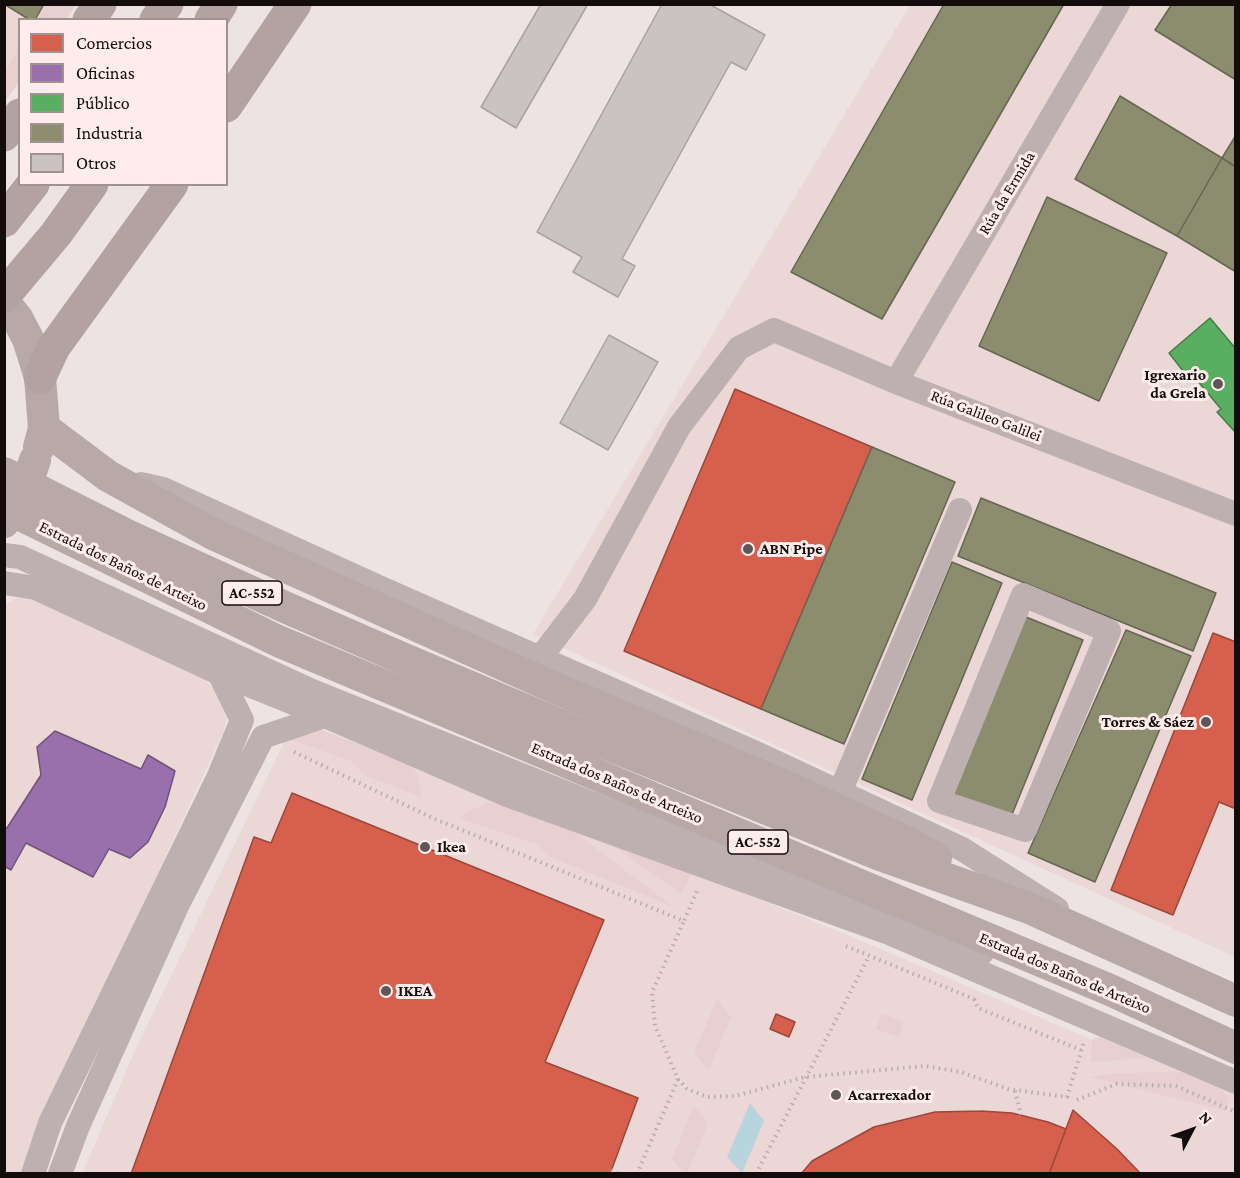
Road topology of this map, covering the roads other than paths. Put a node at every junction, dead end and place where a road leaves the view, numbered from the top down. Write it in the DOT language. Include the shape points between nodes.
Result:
graph roads {
  1 [pos="100,4"];
  2 [pos="167,4"];
  3 [pos="221,4"];
  4 [pos="295,4"];
  5 [pos="1118,4"];
  6 [pos="90,18"];
  7 [pos="157,18"];
  8 [pos="212,18"];
  9 [pos="228,103"];
  10 [pos="18,118"];
  11 [pos="4,135"];
  12 [pos="91,186"];
  13 [pos="171,186"];
  14 [pos="4,296"];
  15 [pos="4,302"];
  16 [pos="40,377"];
  17 [pos="896,381"];
  18 [pos="45,428"];
  19 [pos="4,473"];
  20 [pos="108,476"];
  21 [pos="4,507"];
  22 [pos="960,510"];
  23 [pos="1236,514"];
  24 [pos="4,522"];
  25 [pos="4,555"];
  26 [pos="4,583"];
  27 [pos="94,590"];
  28 [pos="540,658"];
  29 [pos="219,673"];
  30 [pos="325,716"];
  31 [pos="840,792"];
  32 [pos="981,816"];
  33 [pos="962,849"];
  34 [pos="1029,908"];
  35 [pos="1125,952"];
  36 [pos="1236,1001"];
  37 [pos="1236,1048"];
  38 [pos="1236,1062"];
  39 [pos="1194,1063"];
  40 [pos="1236,1073"];
  41 [pos="1236,1082"];
  42 [pos="33,1173"];
  43 [pos="60,1173"];
  1 -- 6 [label="highway"];
  2 -- 7 [label="highway"];
  3 -- 8 [label="highway"];
  4 -- 9 [label="highway"];
  5 -- 17 [label="street, Rúa da Ermida"];
  10 -- 11 [label="highway"];
  12 -- 14 [label="highway"];
  13 -- 16 [label="highway" via="54,348"];
  15 -- 16 [label="main road" via="28,339"];
  16 -- 18 [label="main road"];
  17 -- 23 [label="street, Rúa Galileo Galilei"];
  17 -- 28 [label="street, Rúa Galileo Galilei" via="774,330 739,348 679,427 585,599"];
  18 -- 20 [label="main road, AC-552"];
  18 -- 24 [label="main road, bridge" via="24,492"];
  19 -- 34 [label="main road, Estrada dos Baños de Arteixo / AC-552" via="129,536 404,659 880,855"];
  20 -- 28 [label="street, Estrada dos Baños de Arteixo" via="163,489"];
  20 -- 34 [label="main road, AC-552" via="215,535 909,843"];
  21 -- 37 [label="main road, Estrada dos Baños de Arteixo / AC-552" via="278,641 1110,990"];
  22 -- 31 [label="street"];
  25 -- 27 [label="street, Estrada dos Baños de Arteixo" via="20,557"];
  26 -- 29 [label="street, Estrada dos Baños de Arteixo" via="36,588"];
  27 -- 29 [label="street, Estrada dos Baños de Arteixo"];
  27 -- 38 [label="street, Estrada dos Baños de Arteixo" via="323,695 636,821 980,952 1153,1022"];
  28 -- 31 [label="street, Estrada dos Baños de Arteixo"];
  29 -- 30 [label="street, Estrada dos Baños de Arteixo"];
  29 -- 42 [label="street" via="242,720 219,778 50,1123"];
  30 -- 39 [label="street, Estrada dos Baños de Arteixo" via="507,795 889,933"];
  30 -- 43 [label="street" via="263,737 177,906"];
  31 -- 33 [label="street, Estrada dos Baños de Arteixo"];
  32 -- 32 [label="street" via="939,801 1023,595 1109,631 1025,831"];
  32 -- 33 [label="street"];
  33 -- 35 [label="street, Estrada dos Baños de Arteixo"];
  34 -- 35 [label="main road, Estrada dos Baños de Arteixo / AC-552"];
  35 -- 36 [label="main road, Estrada dos Baños de Arteixo / AC-552"];
  39 -- 40 [label="street, Estrada dos Baños de Arteixo"];
  39 -- 41 [label="street, Estrada dos Baños de Arteixo"];
}
